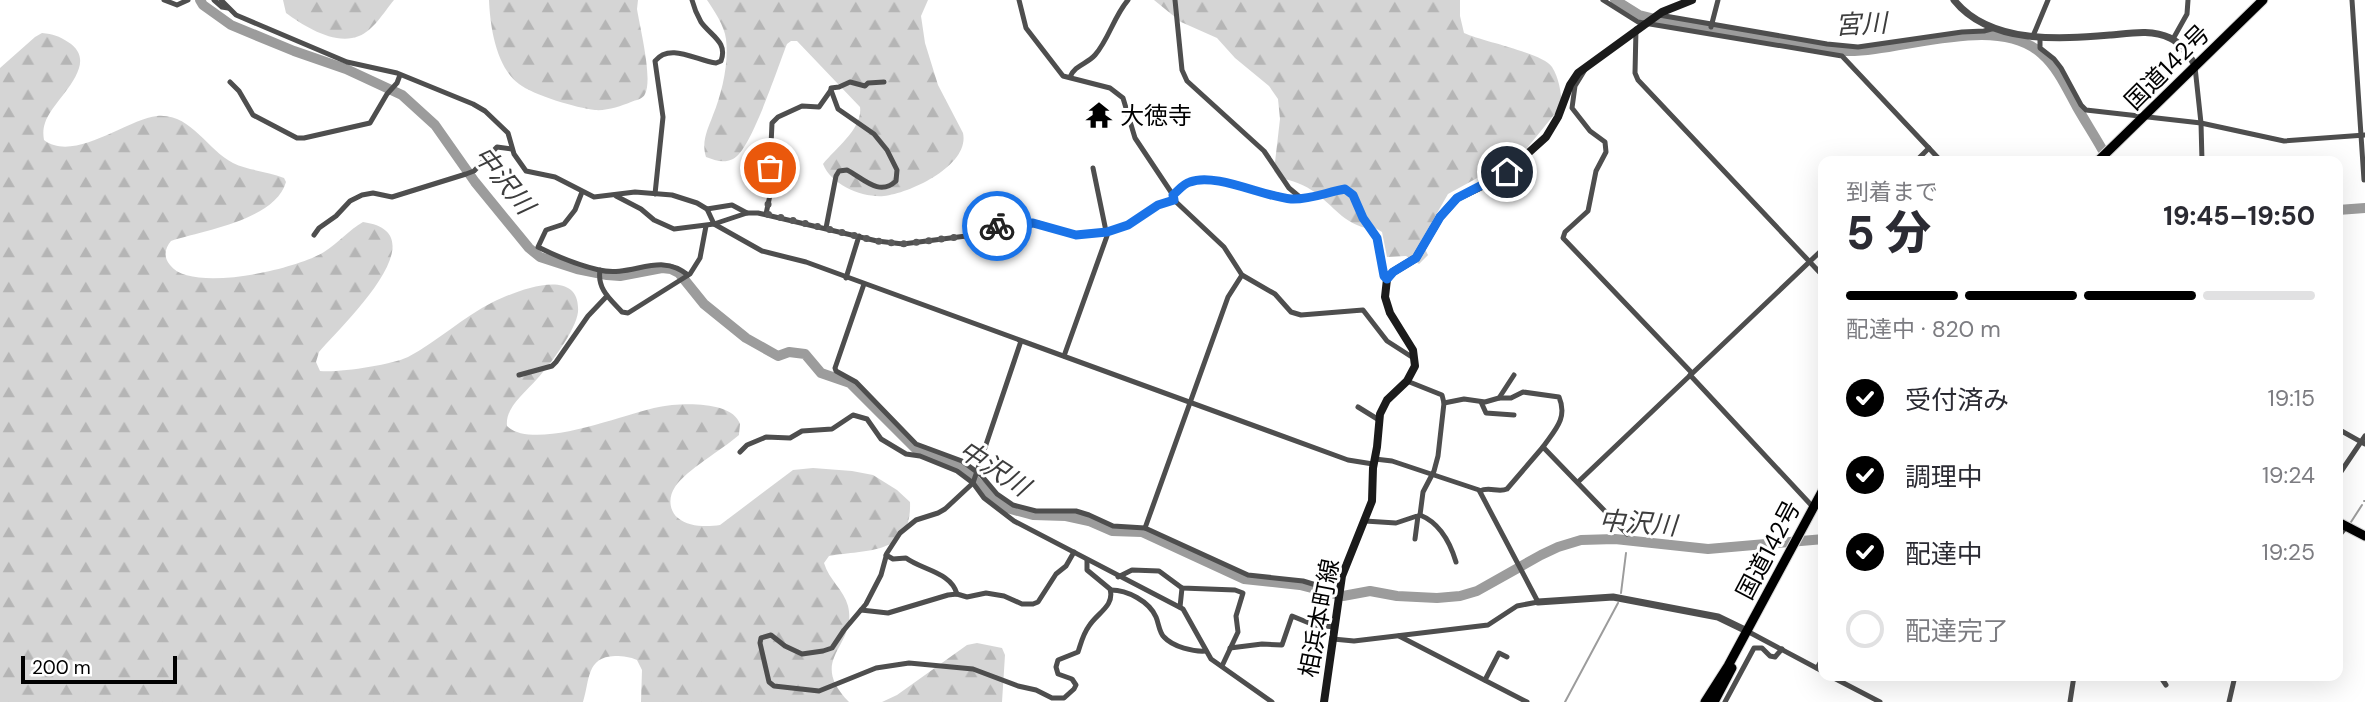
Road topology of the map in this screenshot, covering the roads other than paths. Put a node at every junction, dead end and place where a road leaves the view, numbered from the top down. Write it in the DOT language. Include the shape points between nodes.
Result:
graph roads {
  1 [pos="164,0"];
  2 [pos="188,0"];
  3 [pos="214,0"];
  4 [pos="221,0"];
  5 [pos="692,0"];
  6 [pos="1019,0"];
  7 [pos="1128,0"];
  8 [pos="1175,0"];
  9 [pos="1603,0"];
  10 [pos="1692,0"];
  11 [pos="1718,0"];
  12 [pos="1954,0"];
  13 [pos="2048,0"];
  14 [pos="2188,0"];
  15 [pos="2263,0"];
  16 [pos="2351,0"];
  17 [pos="228,8"];
  18 [pos="1652,19"];
  19 [pos="1711,28"];
  20 [pos="1994,28"];
  21 [pos="1636,29"];
  22 [pos="2037,37"];
  23 [pos="2173,39"];
  24 [pos="2195,65"];
  25 [pos="1585,67"];
  26 [pos="400,75"];
  27 [pos="1070,77"];
  28 [pos="230,82"];
  29 [pos="884,82"];
  30 [pos="831,90"];
  31 [pos="2144,117"];
  32 [pos="2201,123"];
  33 [pos="2363,136"];
  34 [pos="1929,148"];
  35 [pos="512,149"];
  36 [pos="1921,156"];
  37 [pos="1936,156"];
  38 [pos="2103,156"];
  39 [pos="2202,156"];
  40 [pos="1093,169"];
  41 [pos="2364,180"];
  42 [pos="582,192"];
  43 [pos="655,194"];
  44 [pos="616,196"];
  45 [pos="1174,198"];
  46 [pos="1301,198"];
  47 [pos="707,209"];
  48 [pos="747,213"];
  49 [pos="766,214"];
  50 [pos="714,224"];
  51 [pos="706,226"];
  52 [pos="826,228"];
  53 [pos="1107,232"];
  54 [pos="314,235"];
  55 [pos="859,236"];
  56 [pos="1818,254"];
  57 [pos="1809,262"];
  58 [pos="1818,271"];
  59 [pos="599,274"];
  60 [pos="1242,275"];
  61 [pos="687,276"];
  62 [pos="846,278"];
  63 [pos="1387,279"];
  64 [pos="864,284"];
  65 [pos="607,296"];
  66 [pos="1021,341"];
  67 [pos="1064,356"];
  68 [pos="1415,359"];
  69 [pos="1691,374"];
  70 [pos="519,375"];
  71 [pos="1514,375"];
  72 [pos="1407,381"];
  73 [pos="1499,398"];
  74 [pos="1481,402"];
  75 [pos="1191,403"];
  76 [pos="1444,403"];
  77 [pos="1358,407"];
  78 [pos="1514,415"];
  79 [pos="1379,420"];
  80 [pos="2343,432"];
  81 [pos="2365,436"];
  82 [pos="2363,443"];
  83 [pos="1543,447"];
  84 [pos="740,452"];
  85 [pos="1374,461"];
  86 [pos="2343,469"];
  87 [pos="1432,474"];
  88 [pos="974,478"];
  89 [pos="1578,482"];
  90 [pos="1480,491"];
  91 [pos="1818,498"];
  92 [pos="1813,507"];
  93 [pos="1419,515"];
  94 [pos="1364,521"];
  95 [pos="2343,525"];
  96 [pos="1145,528"];
  97 [pos="1627,534"];
  98 [pos="2365,536"];
  99 [pos="1415,539"];
  100 [pos="1074,552"];
  101 [pos="886,555"];
  102 [pos="1087,559"];
  103 [pos="1456,562"];
  104 [pos="1118,577"];
  105 [pos="1182,588"];
  106 [pos="1111,590"];
  107 [pos="957,594"];
  108 [pos="1339,595"];
  109 [pos="1538,602"];
  110 [pos="1180,607"];
  111 [pos="861,610"];
  112 [pos="1335,627"];
  113 [pos="1747,631"];
  114 [pos="1399,636"];
  115 [pos="1333,639"];
  116 [pos="1230,648"];
  117 [pos="1782,649"];
  118 [pos="1206,652"];
  119 [pos="1507,657"];
  120 [pos="1222,666"];
  121 [pos="1818,669"];
  122 [pos="1485,680"];
  123 [pos="1840,681"];
  124 [pos="2073,681"];
  125 [pos="2163,681"];
  126 [pos="2234,681"];
  127 [pos="2165,685"];
  128 [pos="1270,701"];
  129 [pos="1324,702"];
  130 [pos="1527,702"];
  131 [pos="1705,702"];
  132 [pos="1714,702"];
  133 [pos="1725,702"];
  134 [pos="1880,702"];
  135 [pos="2070,702"];
  136 [pos="2229,702"];
  1 -- 2 [label="street" via="177,5"];
  3 -- 17 [label="street"];
  4 -- 17 [label="street"];
  5 -- 43 [label="street" via="702,23 721,43 723,54 716,63 680,53 662,54 655,61 663,117"];
  6 -- 27 [label="street" via="1029,33 1060,73"];
  7 -- 27 [label="street" via="1095,55"];
  8 -- 46 [label="street" via="1187,81 1264,151"];
  9 -- 18 [label="street" via="1631,18"];
  10 -- 18 [label="main road"];
  11 -- 19 [label="street"];
  12 -- 20 [label="street" via="1974,19"];
  13 -- 22 [label="street"];
  14 -- 23 [label="street" via="2187,14"];
  15 -- 24 [label="main road, 国道142号"];
  16 -- 33 [label="street"];
  17 -- 26 [label="street" via="347,62"];
  18 -- 19 [label="street"];
  18 -- 19 [label="street"];
  18 -- 21 [label="main road"];
  19 -- 20 [label="street" via="1858,47"];
  19 -- 34 [label="street" via="1842,56"];
  20 -- 22 [label="street"];
  21 -- 25 [label="main road"];
  21 -- 57 [label="street" via="1638,80"];
  22 -- 23 [label="street" via="2144,32"];
  22 -- 31 [label="street" via="2083,112"];
  23 -- 24 [label="street"];
  24 -- 31 [label="main road, 国道142号"];
  24 -- 32 [label="street"];
  25 -- 63 [label="main road" via="1572,80 1542,141 1503,176 1457,198 1416,258"];
  25 -- 69 [label="street" via="1575,86 1572,108 1605,142 1606,150 1596,171 1588,211 1563,238"];
  26 -- 28 [label="street" via="370,122 300,138 253,115"];
  26 -- 35 [label="street" via="485,111 510,135"];
  27 -- 45 [label="street" via="1119,93 1135,138"];
  29 -- 30 [label="street" via="865,86 850,82"];
  30 -- 49 [label="street" via="819,107 802,106 772,123 770,168 774,176"];
  30 -- 52 [label="street" via="838,109 882,143 895,163 897,176 895,184 880,188 847,170 839,171"];
  31 -- 32 [label="street"];
  31 -- 38 [label="main road, 国道142号"];
  32 -- 33 [label="street" via="2284,141"];
  32 -- 39 [label="street"];
  33 -- 41 [label="street"];
  34 -- 36 [label="street"];
  34 -- 37 [label="street"];
  35 -- 42 [label="street" via="524,170 555,177"];
  35 -- 54 [label="street" via="497,147 469,173 392,197 362,195"];
  40 -- 53 [label="street"];
  42 -- 44 [label="street" via="594,197"];
  42 -- 59 [label="street" via="564,224 547,230 538,247"];
  43 -- 44 [label="street"];
  43 -- 47 [label="street" via="683,198"];
  44 -- 51 [label="street" via="670,228"];
  45 -- 46 [label="street" via="1187,183 1205,180"];
  45 -- 53 [label="street"];
  45 -- 60 [label="street" via="1224,247"];
  46 -- 63 [label="street" via="1342,189 1350,192 1377,238"];
  47 -- 48 [label="street" via="732,205"];
  47 -- 50 [label="street"];
  48 -- 49 [label="street"];
  48 -- 50 [label="street"];
  49 -- 52 [label="street"];
  50 -- 51 [label="street"];
  50 -- 62 [label="street" via="762,251"];
  51 -- 61 [label="street" via="700,258"];
  52 -- 55 [label="street"];
  53 -- 55 [label="street" via="1076,235 1028,223 911,244"];
  53 -- 67 [label="street"];
  55 -- 62 [label="street"];
  56 -- 57 [label="street"];
  57 -- 58 [label="street"];
  57 -- 69 [label="street"];
  59 -- 61 [label="street" via="665,264 675,265"];
  59 -- 65 [label="street"];
  60 -- 68 [label="street" via="1271,291 1296,315 1363,310 1387,341"];
  60 -- 75 [label="street" via="1228,297"];
  61 -- 65 [label="street" via="628,313"];
  62 -- 64 [label="street"];
  63 -- 68 [label="main road" via="1385,297 1390,313"];
  64 -- 66 [label="street"];
  64 -- 88 [label="street" via="836,371 856,382 916,444 962,461"];
  65 -- 70 [label="street" via="552,366"];
  66 -- 67 [label="street"];
  66 -- 88 [label="street"];
  67 -- 75 [label="street"];
  68 -- 72 [label="main road, 相浜本町線"];
  69 -- 89 [label="street"];
  69 -- 92 [label="street"];
  71 -- 73 [label="street"];
  72 -- 76 [label="street" via="1438,392"];
  72 -- 79 [label="main road, 相浜本町線" via="1387,400"];
  73 -- 74 [label="street"];
  73 -- 83 [label="street" via="1523,392 1559,397 1562,418"];
  74 -- 76 [label="street"];
  74 -- 78 [label="street" via="1486,413"];
  75 -- 85 [label="street" via="1348,460"];
  75 -- 96 [label="street"];
  76 -- 87 [label="street"];
  77 -- 79 [label="street"];
  79 -- 85 [label="main road, 相浜本町線"];
  80 -- 82 [label="street"];
  81 -- 82 [label="street"];
  82 -- 86 [label="street"];
  83 -- 89 [label="street"];
  83 -- 90 [label="street" via="1507,489"];
  84 -- 88 [label="street" via="766,437 790,438 802,431 832,429 853,415 867,419 881,439 906,454"];
  85 -- 87 [label="street" via="1392,461"];
  85 -- 94 [label="main road, 相浜本町線" via="1372,501"];
  87 -- 90 [label="street"];
  87 -- 93 [label="street"];
  88 -- 96 [label="street" via="1019,508 1076,511 1113,526"];
  88 -- 100 [label="street" via="984,498 1010,518"];
  88 -- 101 [label="street" via="945,509 905,528"];
  89 -- 97 [label="street"];
  90 -- 109 [label="street"];
  91 -- 92 [label="main road, 国道142号"];
  92 -- 113 [label="main road, 国道142号"];
  93 -- 94 [label="street" via="1396,523"];
  93 -- 99 [label="street"];
  93 -- 103 [label="street" via="1447,538"];
  94 -- 108 [label="main road, 相浜本町線"];
  95 -- 98 [label="main road"];
  96 -- 108 [label="street" via="1248,575 1303,581"];
  100 -- 102 [label="street"];
  100 -- 107 [label="street" via="1038,602 1023,604 986,593"];
  101 -- 107 [label="street" via="906,558 939,573"];
  101 -- 111 [label="street" via="881,575"];
  102 -- 104 [label="street"];
  102 -- 106 [label="street" via="1087,570"];
  104 -- 105 [label="street" via="1132,570 1159,571"];
  104 -- 110 [label="street"];
  105 -- 110 [label="street"];
  105 -- 116 [label="street" via="1243,593 1236,616 1238,632"];
  106 -- 111 [label="street" via="1107,608 1092,621 1078,652 1057,663 1058,674 1076,685 1061,699 973,669 909,663 876,668 817,691 771,685 760,643 763,636 771,635 802,654 823,651 837,643"];
  106 -- 118 [label="street" via="1132,595 1150,608 1168,641"];
  107 -- 111 [label="street" via="888,614"];
  108 -- 112 [label="main road, 相浜本町線"];
  109 -- 113 [label="street" via="1613,597 1718,617"];
  109 -- 114 [label="street" via="1517,606 1488,625"];
  110 -- 118 [label="street"];
  112 -- 115 [label="main road, 相浜本町線"];
  112 -- 116 [label="street" via="1292,617 1282,645"];
  113 -- 117 [label="street"];
  113 -- 131 [label="main road, 国道142号"];
  113 -- 132 [label="main road, 国道142号"];
  114 -- 115 [label="street"];
  114 -- 122 [label="street"];
  115 -- 129 [label="main road, 相浜本町線"];
  116 -- 120 [label="street"];
  117 -- 121 [label="street"];
  117 -- 133 [label="street" via="1773,657 1754,648"];
  118 -- 120 [label="street"];
  119 -- 122 [label="street" via="1499,653"];
  120 -- 128 [label="street"];
  122 -- 130 [label="street"];
  123 -- 134 [label="street"];
  124 -- 135 [label="street"];
  125 -- 127 [label="street"];
  126 -- 136 [label="street"];
}
